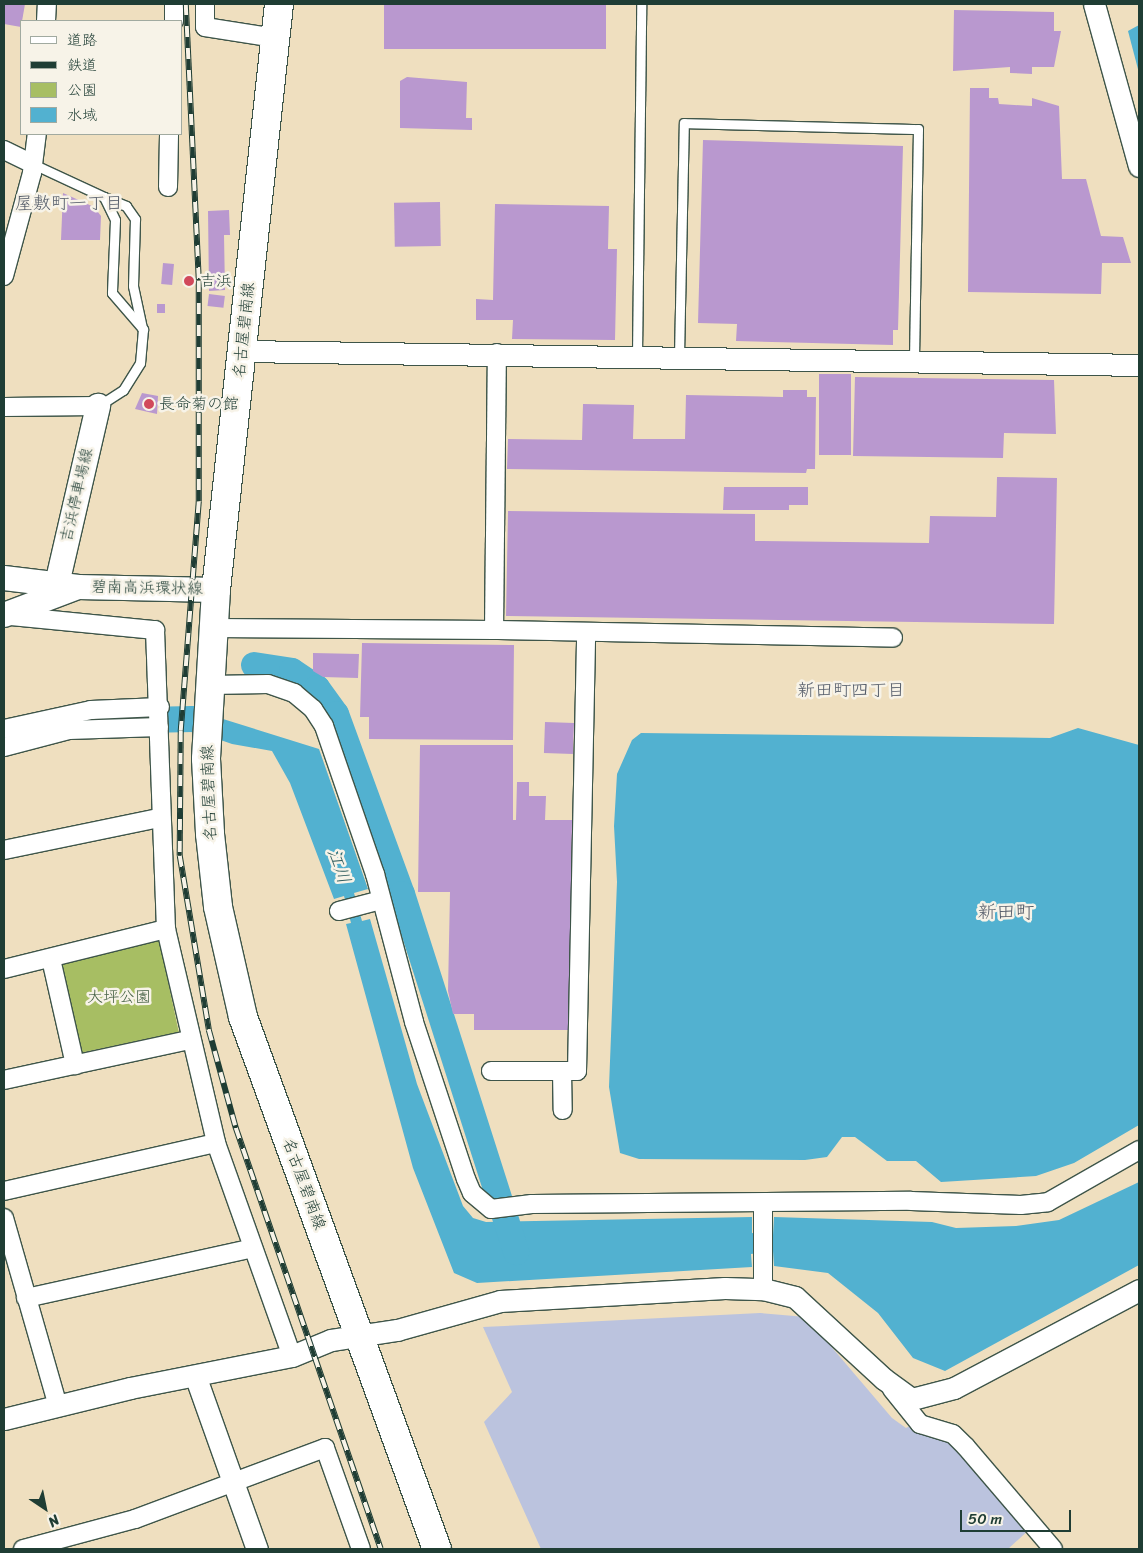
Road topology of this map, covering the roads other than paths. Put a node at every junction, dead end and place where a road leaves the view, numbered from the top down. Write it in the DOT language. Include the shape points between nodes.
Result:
graph roads {
  1 [pos="47,4"];
  2 [pos="174,4"];
  3 [pos="205,4"];
  4 [pos="279,4"];
  5 [pos="642,4"];
  6 [pos="1094,4"];
  7 [pos="46,20"];
  8 [pos="174,20"];
  9 [pos="275,38"];
  10 [pos="37,135"];
  11 [pos="169,135"];
  12 [pos="4,150"];
  13 [pos="33,164"];
  14 [pos="1139,166"];
  15 [pos="168,187"];
  16 [pos="104,197"];
  17 [pos="4,276"];
  18 [pos="142,329"];
  19 [pos="242,351"];
  20 [pos="497,354"];
  21 [pos="637,355"];
  22 [pos="679,355"];
  23 [pos="914,360"];
  24 [pos="1139,364"];
  25 [pos="98,406"];
  26 [pos="4,407"];
  27 [pos="4,578"];
  28 [pos="67,585"];
  29 [pos="216,590"];
  30 [pos="8,616"];
  31 [pos="214,628"];
  32 [pos="494,630"];
  33 [pos="586,633"];
  34 [pos="894,638"];
  35 [pos="210,686"];
  36 [pos="160,708"];
  37 [pos="159,726"];
  38 [pos="4,729"];
  39 [pos="4,747"];
  40 [pos="158,818"];
  41 [pos="4,850"];
  42 [pos="380,900"];
  43 [pos="339,911"];
  44 [pos="166,929"];
  45 [pos="51,959"];
  46 [pos="4,969"];
  47 [pos="189,1040"];
  48 [pos="75,1065"];
  49 [pos="491,1071"];
  50 [pos="562,1071"];
  51 [pos="4,1080"];
  52 [pos="563,1110"];
  53 [pos="216,1143"];
  54 [pos="1139,1150"];
  55 [pos="4,1191"];
  56 [pos="763,1208"];
  57 [pos="4,1218"];
  58 [pos="253,1248"];
  59 [pos="763,1282"];
  60 [pos="1139,1290"];
  61 [pos="26,1298"];
  62 [pos="360,1337"];
  63 [pos="292,1356"];
  64 [pos="196,1378"];
  65 [pos="884,1379"];
  66 [pos="58,1406"];
  67 [pos="4,1419"];
  68 [pos="231,1482"];
  69 [pos="23,1549"];
  70 [pos="257,1549"];
  71 [pos="361,1549"];
  72 [pos="437,1549"];
  73 [pos="1053,1549"];
  1 -- 7 [label="street"];
  2 -- 8 [label="street"];
  3 -- 9 [label="street" via="205,27"];
  4 -- 9 [label="main road, 名古屋碧南線"];
  5 -- 21 [label="lane"];
  6 -- 14 [label="street"];
  9 -- 19 [label="main road, 名古屋碧南線"];
  10 -- 13 [label="street"];
  11 -- 15 [label="street"];
  12 -- 13 [label="street"];
  13 -- 16 [label="lane"];
  13 -- 17 [label="street"];
  16 -- 18 [label="lane" via="115,220 112,292"];
  16 -- 18 [label="lane" via="126,206 134,219 133,286"];
  18 -- 25 [label="lane" via="140,363 123,390"];
  19 -- 20 [label="street"];
  19 -- 29 [label="main road, 名古屋碧南線"];
  20 -- 21 [label="street"];
  20 -- 32 [label="street"];
  21 -- 22 [label="street"];
  22 -- 23 [label="street"];
  22 -- 23 [label="lane" via="684,123 918,129"];
  23 -- 24 [label="street"];
  25 -- 26 [label="street"];
  25 -- 28 [label="main road, 吉浜停車場線"];
  27 -- 28 [label="main road, 碧南高浜環状線"];
  28 -- 29 [label="main road, 碧南高浜環状線"];
  28 -- 30 [label="main road, 碧南高浜環状線"];
  29 -- 31 [label="main road, 名古屋碧南線"];
  30 -- 36 [label="street" via="156,630"];
  31 -- 32 [label="street"];
  31 -- 35 [label="main road, 名古屋碧南線"];
  32 -- 33 [label="street"];
  33 -- 34 [label="street"];
  33 -- 50 [label="street" via="577,1071"];
  35 -- 42 [label="street" via="268,684 294,693 313,709 324,726"];
  35 -- 62 [label="main road, 名古屋碧南線" via="206,759 218,907 243,1017"];
  36 -- 37 [label="street"];
  36 -- 38 [label="street" via="91,710"];
  37 -- 39 [label="street" via="69,730"];
  37 -- 40 [label="street"];
  40 -- 41 [label="street"];
  40 -- 44 [label="street"];
  42 -- 43 [label="street"];
  42 -- 56 [label="street" via="414,1022 466,1179 477,1198 492,1209 532,1204"];
  44 -- 45 [label="street"];
  44 -- 47 [label="street"];
  45 -- 46 [label="street"];
  45 -- 48 [label="street"];
  47 -- 48 [label="street"];
  47 -- 53 [label="street"];
  48 -- 51 [label="street"];
  49 -- 50 [label="street"];
  50 -- 52 [label="street"];
  53 -- 55 [label="street"];
  53 -- 58 [label="street"];
  54 -- 56 [label="street" via="1048,1202"];
  56 -- 59 [label="street"];
  57 -- 61 [label="street"];
  58 -- 61 [label="street"];
  58 -- 63 [label="street"];
  59 -- 62 [label="street" via="500,1301"];
  59 -- 65 [label="street" via="795,1297"];
  60 -- 65 [label="street" via="931,1397 912,1399"];
  61 -- 66 [label="street"];
  62 -- 63 [label="street" via="330,1340"];
  62 -- 72 [label="main road, 名古屋碧南線"];
  63 -- 64 [label="street"];
  64 -- 66 [label="street" via="130,1388"];
  64 -- 68 [label="street"];
  65 -- 73 [label="street" via="920,1424 953,1434 966,1447"];
  66 -- 67 [label="street"];
  68 -- 69 [label="street" via="134,1519"];
  68 -- 70 [label="street"];
  68 -- 71 [label="street" via="325,1448"];
}
